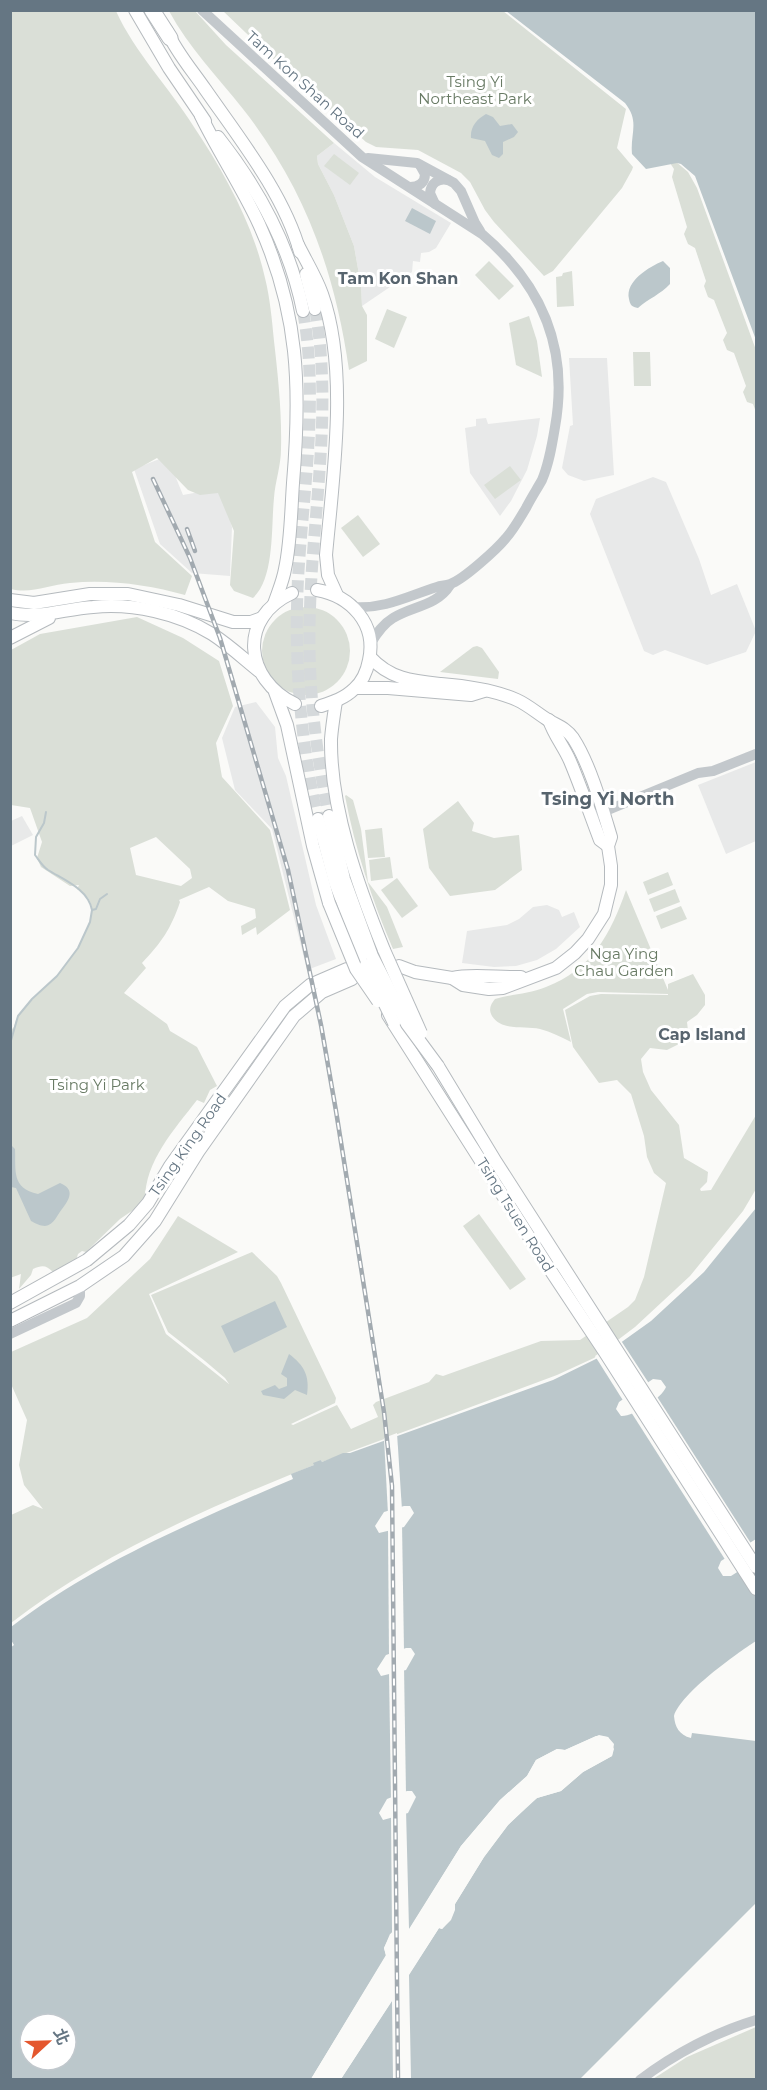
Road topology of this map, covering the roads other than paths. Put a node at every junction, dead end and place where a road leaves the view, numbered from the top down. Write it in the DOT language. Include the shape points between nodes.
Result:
graph roads {
  1 [pos="135,10"];
  2 [pos="152,10"];
  3 [pos="159,10"];
  4 [pos="202,10"];
  5 [pos="170,38"];
  6 [pos="201,116"];
  7 [pos="362,157"];
  8 [pos="420,165"];
  9 [pos="449,180"];
  10 [pos="410,187"];
  11 [pos="436,204"];
  12 [pos="482,234"];
  13 [pos="298,245"];
  14 [pos="450,585"];
  15 [pos="317,590"];
  16 [pos="292,593"];
  17 [pos="337,595"];
  18 [pos="274,604"];
  19 [pos="354,607"];
  20 [pos="13,611"];
  21 [pos="58,613"];
  22 [pos="262,618"];
  23 [pos="10,638"];
  24 [pos="370,643"];
  25 [pos="370,657"];
  26 [pos="259,671"];
  27 [pos="356,688"];
  28 [pos="484,691"];
  29 [pos="275,692"];
  30 [pos="336,701"];
  31 [pos="295,704"];
  32 [pos="321,706"];
  33 [pos="756,754"];
  34 [pos="597,815"];
  35 [pos="399,970"];
  36 [pos="394,1023"];
  37 [pos="282,1033"];
  38 [pos="262,1040"];
  39 [pos="438,1066"];
  40 [pos="186,1161"];
  41 [pos="80,1286"];
  42 [pos="16,1300"];
  43 [pos="10,1322"];
  44 [pos="10,1334"];
  45 [pos="756,1567"];
  46 [pos="756,1589"];
  47 [pos="756,2020"];
  48 [pos="640,2079"];
  1 -- 6 [label="main road"];
  2 -- 5 [label="highway"];
  3 -- 5 [label="main road"];
  4 -- 7 [label="street, Tam Kon Shan Road"];
  5 -- 13 [label="main road" via="259,169"];
  6 -- 13 [label="main road" via="264,204 309,310"];
  6 -- 18 [label="main road" via="271,253 292,330 297,383 296,452 286,564"];
  7 -- 8 [label="street, Tam Kon Shan Road"];
  7 -- 10 [label="street, Tam Kon Shan Road"];
  8 -- 9 [label="street, Tam Kon Shan Road"];
  8 -- 10 [label="street" via="424,181"];
  9 -- 11 [label="street" via="433,185 430,193"];
  9 -- 12 [label="street" via="461,191"];
  10 -- 11 [label="street, Tam Kon Shan Road"];
  11 -- 12 [label="street"];
  12 -- 14 [label="street" via="516,267 546,319 558,372 557,419 542,479 518,521 506,539"];
  13 -- 17 [label="main road" via="322,293 334,355 337,415 326,555 328,575"];
  14 -- 19 [label="street" via="385,606"];
  14 -- 24 [label="street" via="443,595 392,618"];
  15 -- 17 [label="main road"];
  16 -- 18 [label="main road"];
  17 -- 19 [label="main road"];
  18 -- 22 [label="main road"];
  19 -- 24 [label="main road" via="366,624"];
  20 -- 21 [label="main road" via="32,616"];
  20 -- 22 [label="main road" via="34,603 90,594 128,594 233,622"];
  21 -- 23 [label="main road"];
  21 -- 26 [label="main road" via="116,606 173,616 211,634"];
  22 -- 26 [label="main road" via="254,646"];
  24 -- 25 [label="main road"];
  25 -- 27 [label="main road"];
  25 -- 28 [label="main road" via="381,669 397,677"];
  26 -- 29 [label="main road"];
  27 -- 28 [label="main road" via="471,695"];
  27 -- 30 [label="main road"];
  28 -- 34 [label="main road" via="515,699 564,727 573,738"];
  29 -- 31 [label="main road"];
  29 -- 36 [label="main road, bridge" via="287,725 319,868 342,937 356,969"];
  30 -- 32 [label="main road"];
  30 -- 39 [label="main road, bridge" via="332,738 336,790 348,844 366,905 398,984"];
  33 -- 34 [label="street" via="698,773"];
  34 -- 35 [label="main road" via="611,837 611,885 604,914 588,939 556,968 495,989"];
  36 -- 39 [label="main road, Tsing Tsuen Road, bridge" via="348,921 335,882 323,818 372,956 407,1024"];
  36 -- 46 [label="main road, Tsing Tsuen Road"];
  37 -- 38 [label="main road"];
  37 -- 38 [label="main road, Tsing King Road" via="311,1000 349,974 327,976 304,989 285,1006"];
  37 -- 40 [label="main road, Tsing King Road"];
  38 -- 40 [label="main road, Tsing King Road"];
  39 -- 45 [label="main road, Tsing Tsuen Road"];
  40 -- 41 [label="main road, Tsing King Road" via="155,1221 142,1237 124,1256"];
  40 -- 42 [label="main road, Tsing King Road" via="104,1248"];
  41 -- 42 [label="main road" via="78,1281 65,1281"];
  41 -- 43 [label="main road, Tsing King Road"];
  41 -- 44 [label="street" via="81,1296 76,1303"];
  47 -- 48 [label="street" via="662,2064"];
}
